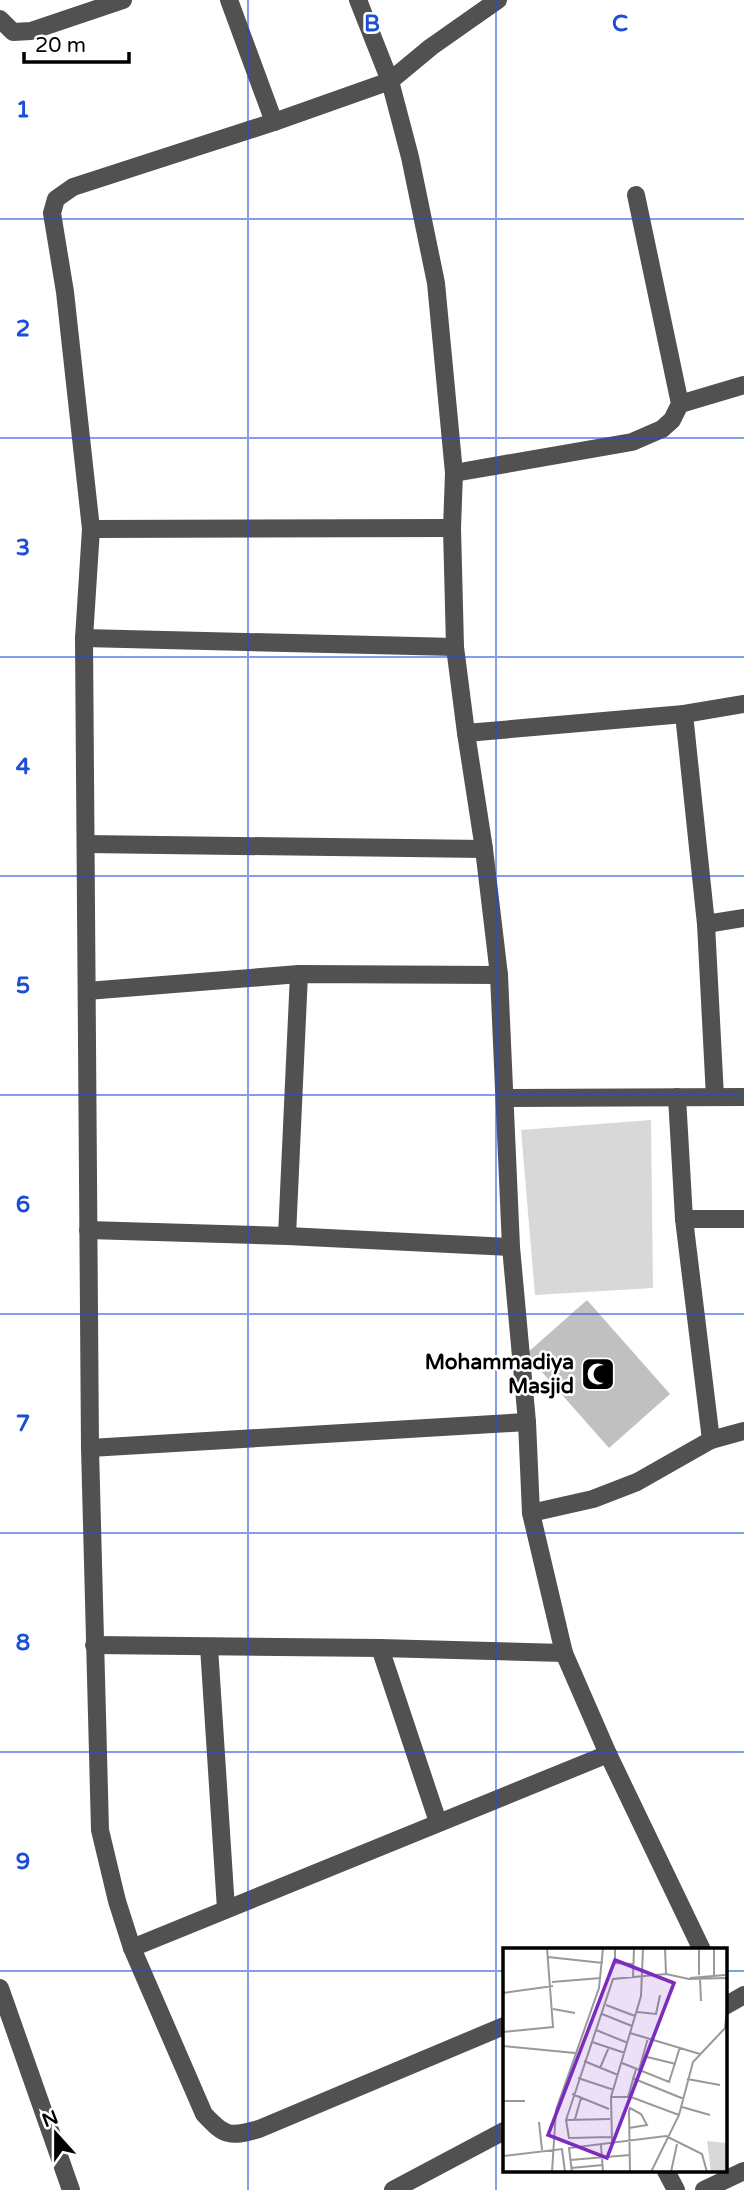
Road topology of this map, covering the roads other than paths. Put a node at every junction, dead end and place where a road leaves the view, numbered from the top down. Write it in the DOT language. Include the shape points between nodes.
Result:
graph roads {
  1 [pos="123,0"];
  2 [pos="229,0"];
  3 [pos="358,0"];
  4 [pos="498,0"];
  5 [pos="0,19"];
  6 [pos="390,81"];
  7 [pos="274,122"];
  8 [pos="636,195"];
  9 [pos="744,385"];
  10 [pos="680,404"];
  11 [pos="454,473"];
  12 [pos="452,528"];
  13 [pos="91,529"];
  14 [pos="84,638"];
  15 [pos="455,646"];
  16 [pos="744,704"];
  17 [pos="684,714"];
  18 [pos="466,733"];
  19 [pos="86,844"];
  20 [pos="484,849"];
  21 [pos="744,918"];
  22 [pos="706,924"];
  23 [pos="299,974"];
  24 [pos="499,975"];
  25 [pos="87,991"];
  26 [pos="677,1097"];
  27 [pos="715,1097"];
  28 [pos="744,1097"];
  29 [pos="506,1098"];
  30 [pos="684,1219"];
  31 [pos="744,1219"];
  32 [pos="88,1230"];
  33 [pos="287,1236"];
  34 [pos="511,1247"];
  35 [pos="527,1422"];
  36 [pos="744,1431"];
  37 [pos="711,1440"];
  38 [pos="90,1448"];
  39 [pos="531,1513"];
  40 [pos="94,1645"];
  41 [pos="209,1647"];
  42 [pos="380,1648"];
  43 [pos="564,1654"];
  44 [pos="608,1754"];
  45 [pos="438,1822"];
  46 [pos="226,1909"];
  47 [pos="132,1948"];
  48 [pos="694,1948"];
  49 [pos="0,1988"];
  50 [pos="503,2026"];
  51 [pos="503,2132"];
  52 [pos="744,2171"];
  53 [pos="667,2172"];
  54 [pos="71,2190"];
  55 [pos="393,2190"];
  56 [pos="676,2190"];
  57 [pos="704,2190"];
  1 -- 5 [label="street" via="31,31 13,32"];
  2 -- 7 [label="street"];
  3 -- 6 [label="street"];
  4 -- 6 [label="street"];
  6 -- 7 [label="street"];
  6 -- 11 [label="street" via="436,283"];
  7 -- 13 [label="street" via="74,187 56,199 52,213"];
  8 -- 10 [label="street"];
  9 -- 10 [label="street"];
  10 -- 11 [label="street" via="662,429 632,442"];
  11 -- 12 [label="street"];
  12 -- 13 [label="street"];
  12 -- 15 [label="street"];
  13 -- 14 [label="street"];
  14 -- 15 [label="street"];
  14 -- 19 [label="street"];
  15 -- 18 [label="street"];
  16 -- 17 [label="street"];
  17 -- 18 [label="street"];
  17 -- 22 [label="street"];
  18 -- 20 [label="street"];
  19 -- 20 [label="street"];
  19 -- 25 [label="street"];
  20 -- 24 [label="street"];
  21 -- 22 [label="street"];
  22 -- 27 [label="street"];
  23 -- 24 [label="street"];
  23 -- 25 [label="street"];
  23 -- 33 [label="street"];
  24 -- 29 [label="street"];
  25 -- 32 [label="street"];
  26 -- 27 [label="street"];
  26 -- 29 [label="street"];
  26 -- 30 [label="street"];
  27 -- 28 [label="street"];
  29 -- 34 [label="street"];
  30 -- 31 [label="street"];
  30 -- 37 [label="street"];
  32 -- 33 [label="street"];
  32 -- 38 [label="street"];
  33 -- 34 [label="street"];
  34 -- 35 [label="street"];
  35 -- 38 [label="street"];
  35 -- 39 [label="street"];
  36 -- 37 [label="street"];
  37 -- 39 [label="street" via="637,1482 593,1499"];
  38 -- 40 [label="street"];
  39 -- 43 [label="street"];
  40 -- 41 [label="street"];
  40 -- 47 [label="street" via="100,1830"];
  41 -- 42 [label="street"];
  41 -- 46 [label="street"];
  42 -- 43 [label="street"];
  42 -- 45 [label="street"];
  43 -- 44 [label="street"];
  44 -- 45 [label="street"];
  44 -- 48 [label="street"];
  45 -- 46 [label="street"];
  46 -- 47 [label="street"];
  47 -- 50 [label="street" via="204,2114 228,2134 260,2129"];
  49 -- 54 [label="street"];
  51 -- 55 [label="street"];
  52 -- 57 [label="street"];
  53 -- 56 [label="street"];
}
